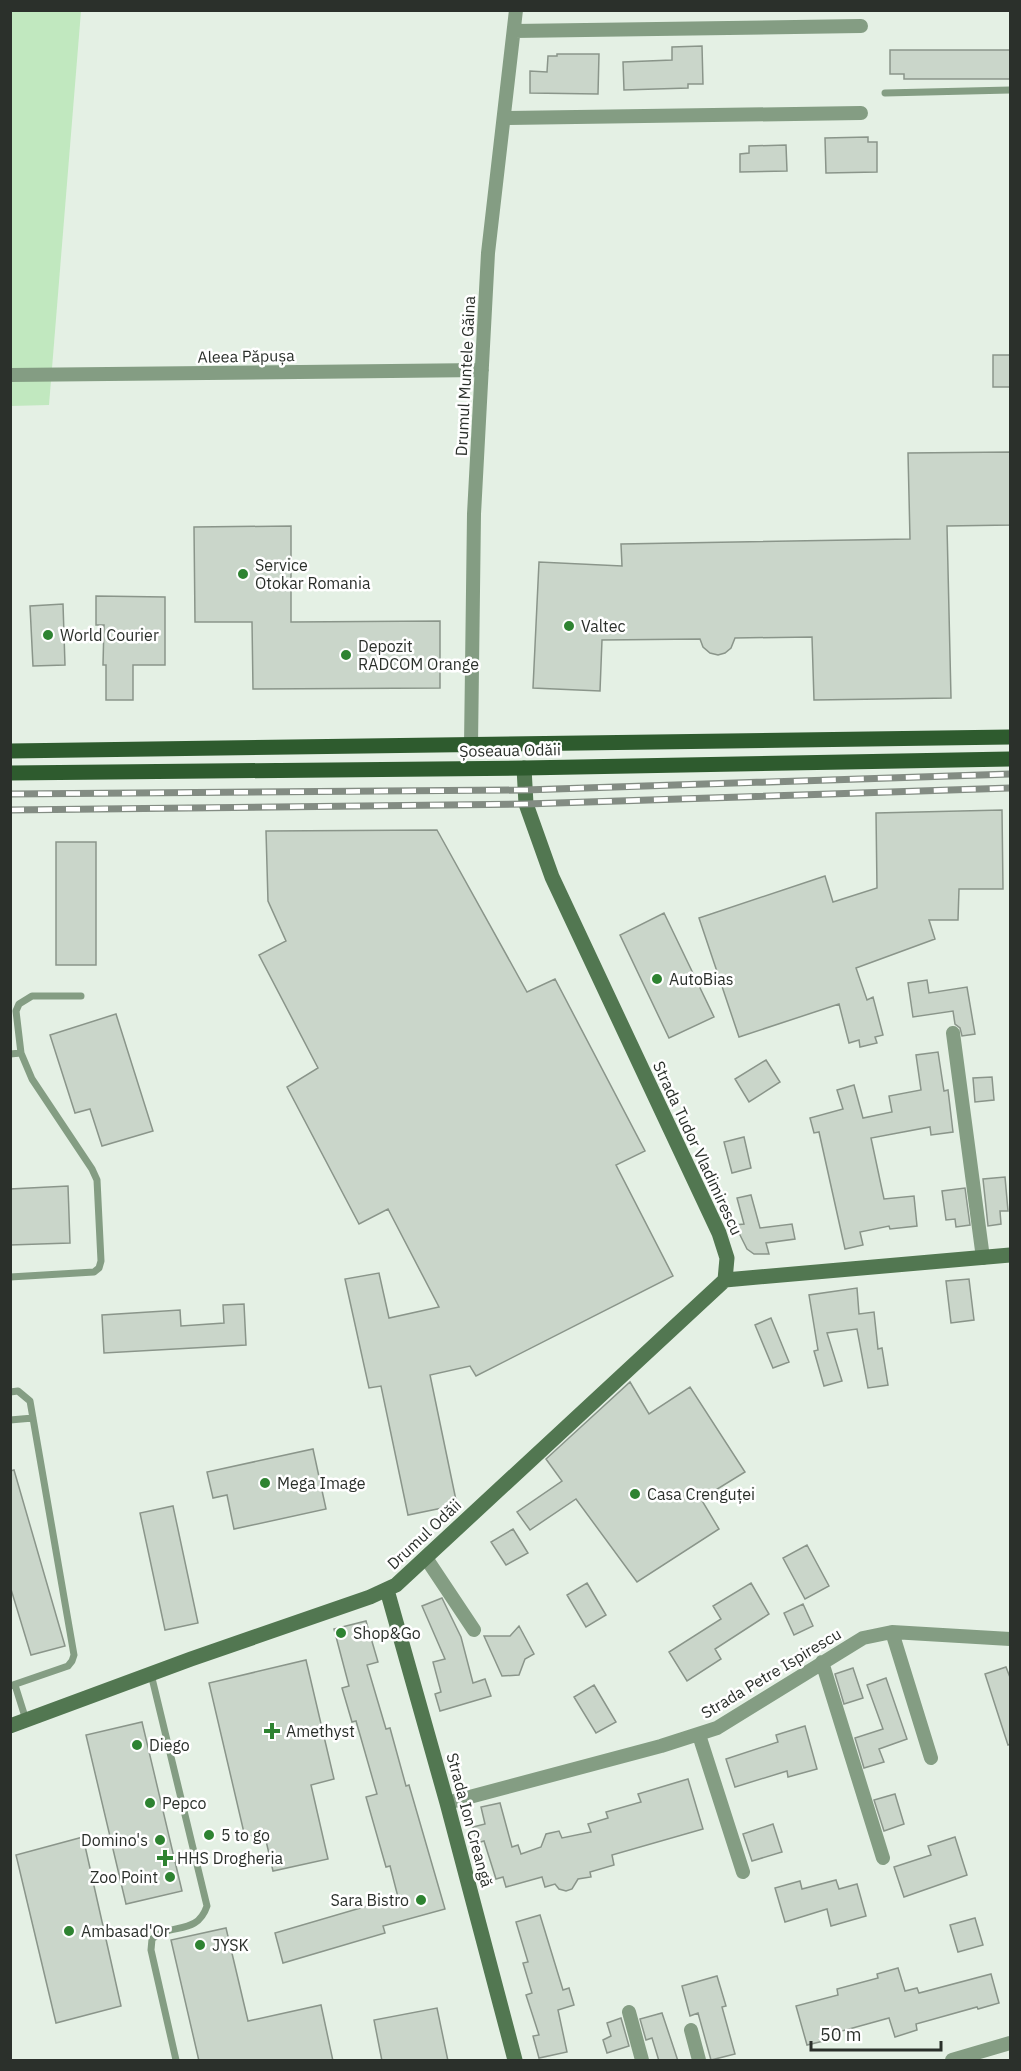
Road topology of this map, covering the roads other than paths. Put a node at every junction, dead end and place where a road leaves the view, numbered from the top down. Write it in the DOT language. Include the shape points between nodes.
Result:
graph roads {
  1 [pos="516,10"];
  2 [pos="861,26"];
  3 [pos="514,31"];
  4 [pos="1011,90"];
  5 [pos="885,93"];
  6 [pos="861,113"];
  7 [pos="504,118"];
  8 [pos="482,370"];
  9 [pos="10,375"];
  10 [pos="1011,737"];
  11 [pos="471,745"];
  12 [pos="10,751"];
  13 [pos="1011,759"];
  14 [pos="524,768"];
  15 [pos="10,773"];
  16 [pos="81,996"];
  17 [pos="953,1033"];
  18 [pos="10,1053"];
  19 [pos="21,1053"];
  20 [pos="1011,1255"];
  21 [pos="983,1258"];
  22 [pos="10,1277"];
  23 [pos="725,1280"];
  24 [pos="10,1392"];
  25 [pos="33,1418"];
  26 [pos="10,1420"];
  27 [pos="426,1558"];
  28 [pos="387,1590"];
  29 [pos="474,1630"];
  30 [pos="892,1632"];
  31 [pos="1011,1639"];
  32 [pos="822,1662"];
  33 [pos="151,1674"];
  34 [pos="13,1685"];
  35 [pos="26,1720"];
  36 [pos="10,1726"];
  37 [pos="699,1735"];
  38 [pos="931,1758"];
  39 [pos="447,1803"];
  40 [pos="883,1858"];
  41 [pos="742,1872"];
  42 [pos="629,2012"];
  43 [pos="691,2030"];
  44 [pos="1011,2043"];
  45 [pos="176,2061"];
  46 [pos="515,2061"];
  47 [pos="642,2061"];
  48 [pos="699,2061"];
  49 [pos="952,2061"];
  1 -- 3 [label="street, Drumul Muntele Găina"];
  2 -- 3 [label="street"];
  3 -- 7 [label="street, Drumul Muntele Găina"];
  4 -- 5 [label="lane"];
  6 -- 7 [label="street"];
  7 -- 8 [label="street, Drumul Muntele Găina" via="488,253"];
  8 -- 9 [label="street, Aleea Păpușa"];
  8 -- 11 [label="street, Drumul Muntele Găina" via="474,514"];
  10 -- 11 [label="main road, Șoseaua Odăii"];
  11 -- 12 [label="main road, Șoseaua Odăii"];
  13 -- 14 [label="main road, Șoseaua Odăii"];
  14 -- 15 [label="main road, Șoseaua Odăii"];
  14 -- 23 [label="street, Strada Tudor Vladimirescu" via="526,804 552,877 719,1233 727,1258"];
  16 -- 19 [label="lane" via="32,996 18,1004"];
  17 -- 21 [label="street"];
  18 -- 19 [label="lane"];
  19 -- 22 [label="lane" via="32,1079 97,1180 101,1261 94,1272"];
  20 -- 21 [label="street"];
  21 -- 23 [label="street"];
  23 -- 27 [label="street, Drumul Odăii"];
  24 -- 25 [label="lane" via="26,1396"];
  25 -- 26 [label="lane"];
  25 -- 34 [label="lane" via="74,1654 68,1666"];
  27 -- 28 [label="street, Drumul Odăii"];
  27 -- 29 [label="street"];
  28 -- 33 [label="street, Drumul Odăii"];
  28 -- 39 [label="street, Strada Ion Creangă"];
  30 -- 31 [label="street, Strada Petre Ispirescu"];
  30 -- 32 [label="street, Strada Petre Ispirescu" via="863,1638"];
  30 -- 38 [label="street"];
  32 -- 37 [label="street, Strada Petre Ispirescu" via="717,1728"];
  32 -- 40 [label="street"];
  33 -- 35 [label="street, Drumul Odăii"];
  33 -- 45 [label="lane" via="207,1906 203,1917 194,1924 159,1933 152,1939 151,1950"];
  34 -- 35 [label="lane"];
  35 -- 36 [label="street, Drumul Odăii"];
  37 -- 39 [label="street, Strada Petre Ispirescu"];
  37 -- 41 [label="street"];
  39 -- 46 [label="street, Strada Ion Creangă"];
  42 -- 47 [label="street"];
  43 -- 48 [label="street"];
  44 -- 49 [label="street"];
}
